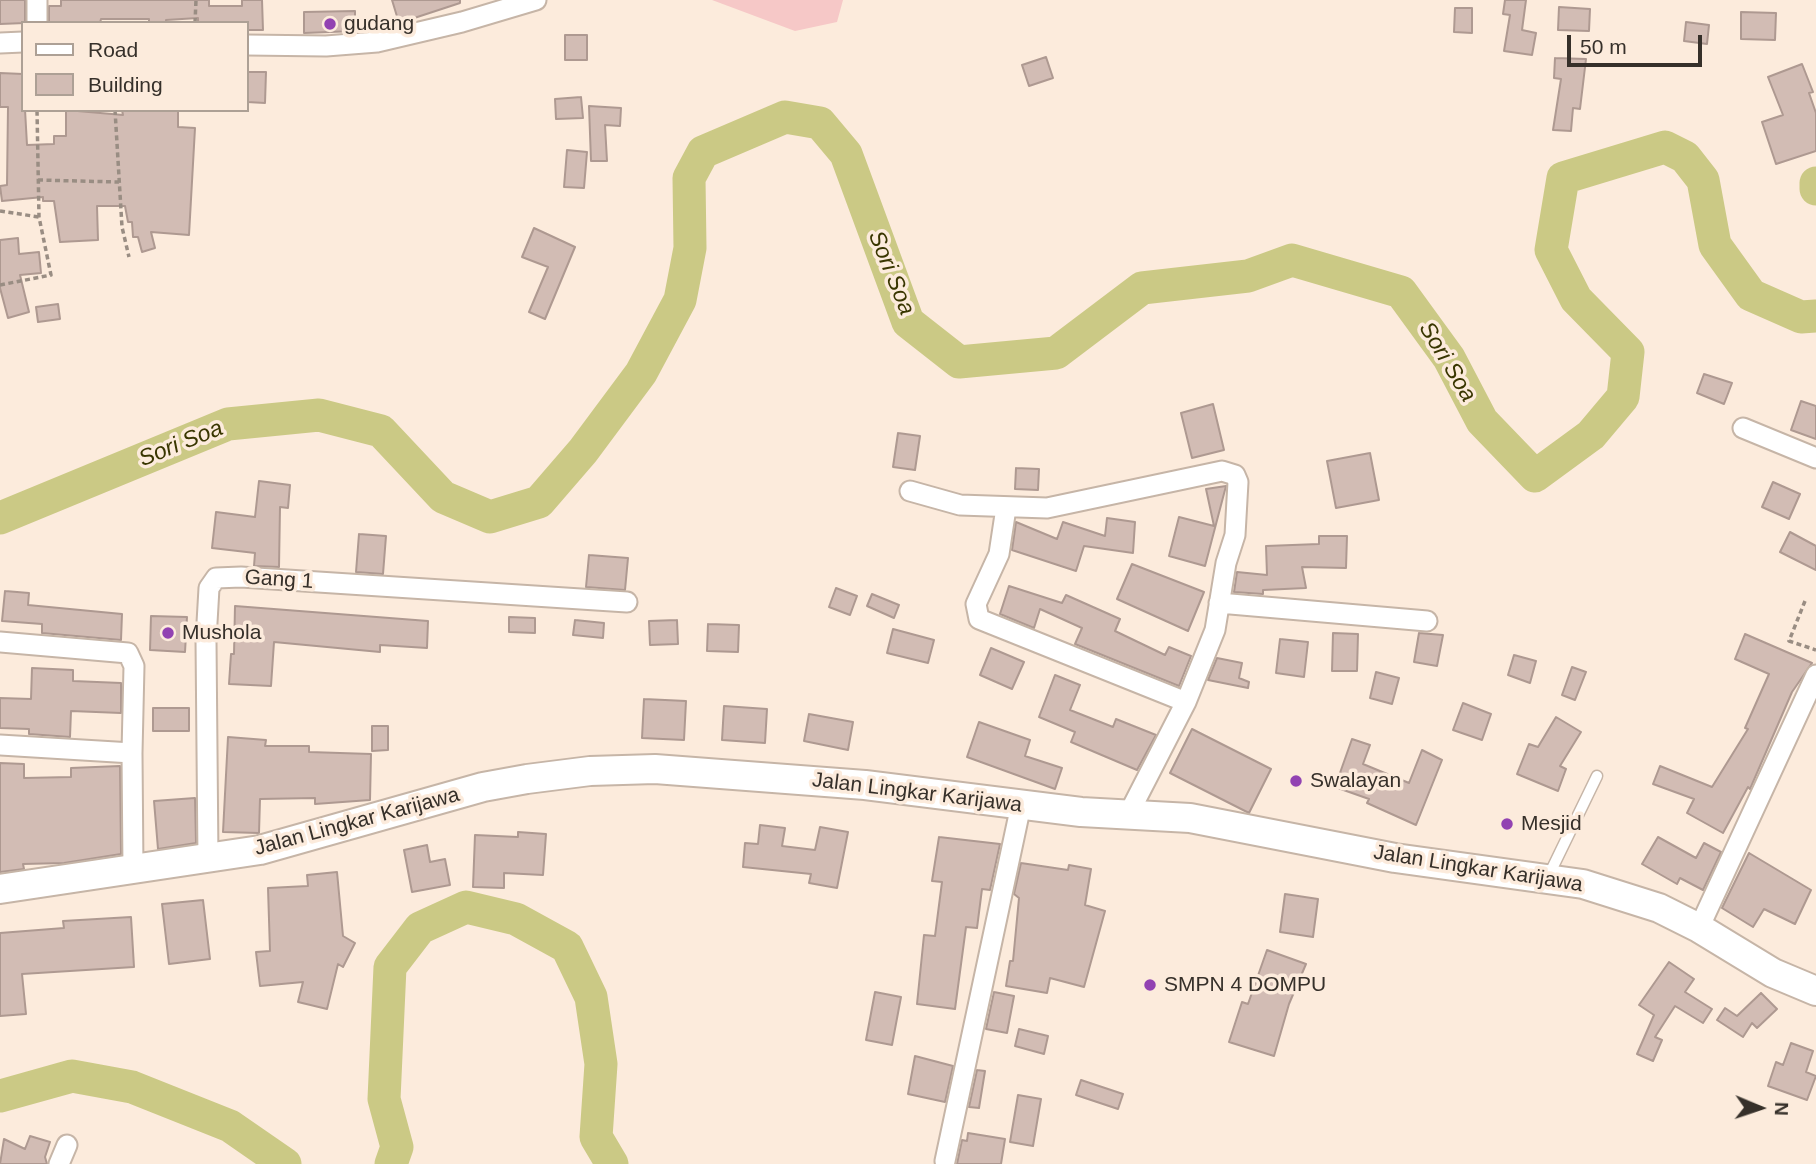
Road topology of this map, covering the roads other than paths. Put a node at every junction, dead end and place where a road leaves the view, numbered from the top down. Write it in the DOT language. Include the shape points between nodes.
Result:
graph roads {
  1 [pos="37,0"];
  2 [pos="536,0"];
  3 [pos="37,21"];
  4 [pos="21,42"];
  5 [pos="0,43"];
  6 [pos="248,45"];
  7 [pos="1743,428"];
  8 [pos="1816,458"];
  9 [pos="910,491"];
  10 [pos="1006,508"];
  11 [pos="627,601"];
  12 [pos="1219,603"];
  13 [pos="1427,621"];
  14 [pos="0,642"];
  15 [pos="1816,676"];
  16 [pos="1186,702"];
  17 [pos="0,745"];
  18 [pos="132,754"];
  19 [pos="1597,776"];
  20 [pos="1021,805"];
  21 [pos="1128,815"];
  22 [pos="208,860"];
  23 [pos="133,870"];
  24 [pos="1547,877"];
  25 [pos="0,889"];
  26 [pos="1699,928"];
  27 [pos="1816,991"];
  28 [pos="66,1145"];
  29 [pos="945,1161"];
  30 [pos="59,1164"];
  1 -- 3 [label="street"];
  2 -- 6 [label="street" via="377,42"];
  4 -- 5 [label="street"];
  7 -- 8 [label="street"];
  9 -- 10 [label="street" via="960,505"];
  10 -- 12 [label="street" via="1080,504 1230,471 1238,482 1237,518"];
  10 -- 16 [label="street" via="999,554 976,604 979,619"];
  11 -- 22 [label="street, Gang 1" via="216,578 209,587 206,640"];
  12 -- 13 [label="street"];
  12 -- 16 [label="street" via="1215,630"];
  14 -- 18 [label="street" via="128,653 134,666"];
  15 -- 26 [label="street"];
  16 -- 21 [label="street"];
  17 -- 18 [label="street"];
  18 -- 23 [label="street"];
  19 -- 24 [label="lane"];
  20 -- 21 [label="main road, Jalan Lingkar Karijawa"];
  20 -- 22 [label="main road, Jalan Lingkar Karijawa" via="865,785 655,769 590,771 483,787 260,850"];
  20 -- 29 [label="street"];
  21 -- 24 [label="main road, Jalan Lingkar Karijawa" via="1190,818 1395,858"];
  22 -- 23 [label="main road, Jalan Lingkar Karijawa"];
  23 -- 25 [label="main road, Jalan Lingkar Karijawa"];
  24 -- 26 [label="main road, Jalan Lingkar Karijawa" via="1624,895"];
  26 -- 27 [label="main road, Jalan Lingkar Karijawa" via="1773,973"];
  28 -- 30 [label="street"];
}
